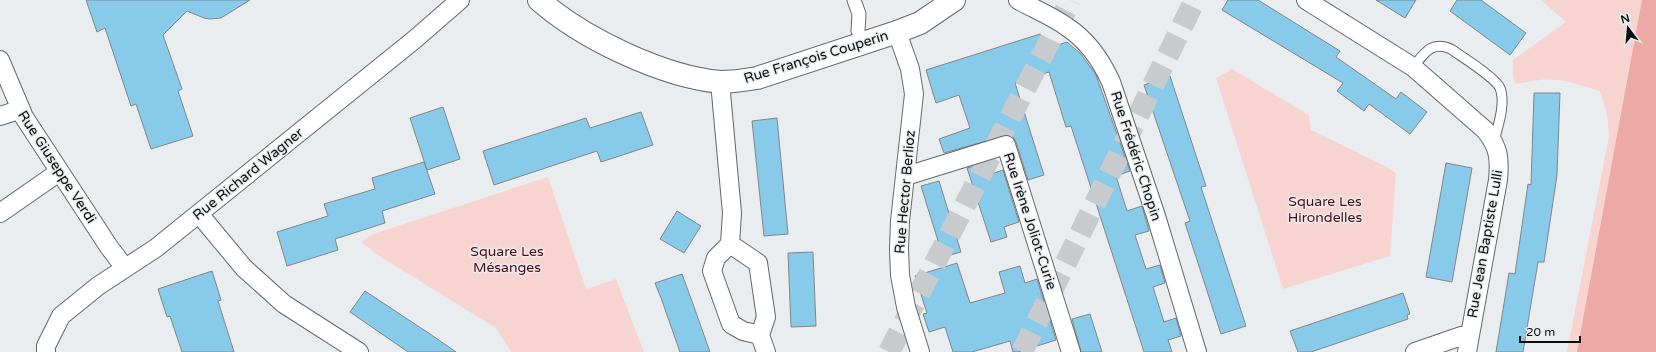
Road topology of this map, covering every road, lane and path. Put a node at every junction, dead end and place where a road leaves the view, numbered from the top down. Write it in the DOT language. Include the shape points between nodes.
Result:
graph roads {
  1 [pos="460,0"];
  2 [pos="539,0"];
  3 [pos="854,0"];
  4 [pos="954,0"];
  5 [pos="1018,0"];
  6 [pos="1306,0"];
  7 [pos="858,31"];
  8 [pos="897,32"];
  9 [pos="0,60"];
  10 [pos="1413,68"];
  11 [pos="720,82"];
  12 [pos="19,110"];
  13 [pos="0,116"];
  14 [pos="1494,140"];
  15 [pos="59,172"];
  16 [pos="906,176"];
  17 [pos="0,213"];
  18 [pos="199,214"];
  19 [pos="730,244"];
  20 [pos="124,268"];
  21 [pos="1470,333"];
  22 [pos="760,335"];
  23 [pos="46,352"];
  24 [pos="359,352"];
  25 [pos="766,352"];
  26 [pos="920,352"];
  27 [pos="1071,352"];
  28 [pos="1197,352"];
  29 [pos="1415,352"];
  30 [pos="1466,352"];
  1 -- 18 [label="street, Rue Richard Wagner"];
  2 -- 11 [label="street, Rue François Couperin" via="556,15 602,42 650,65"];
  3 -- 7 [label="street" via="859,14"];
  4 -- 8 [label="street, Rue François Couperin" via="920,23"];
  5 -- 28 [label="street, Rue Frédéric Chopin" via="1068,27 1091,48 1104,65 1151,202"];
  6 -- 10 [label="street"];
  8 -- 11 [label="street, Rue François Couperin" via="757,78"];
  8 -- 16 [label="street, Rue Hector Berlioz" via="910,69 914,94"];
  9 -- 12 [label="street, Rue Giuseppe Verdi"];
  10 -- 14 [label="street" via="1486,130"];
  10 -- 14 [label="lane" via="1426,51 1435,46 1443,46 1451,49 1493,80 1501,90 1501,115"];
  11 -- 19 [label="street" via="732,213"];
  12 -- 13 [label="street"];
  12 -- 15 [label="street, Rue Giuseppe Verdi"];
  14 -- 21 [label="street, Rue Jean Baptiste Lulli" via="1499,164 1498,180"];
  15 -- 17 [label="street"];
  15 -- 20 [label="street, Rue Giuseppe Verdi"];
  16 -- 26 [label="street, Rue Hector Berlioz" via="900,220 900,275 906,307"];
  16 -- 27 [label="street, Rue Irène Joliot-Curie" via="1006,145"];
  18 -- 20 [label="street, Rue Richard Wagner" via="156,248"];
  18 -- 24 [label="street" via="244,268 284,304"];
  19 -- 22 [label="street" via="758,262 766,318"];
  19 -- 22 [label="street" via="716,258 712,271 731,324 743,332"];
  20 -- 23 [label="street, Rue Richard Wagner" via="61,316 46,346"];
  21 -- 29 [label="street, Rue Jean Baptiste Lulli"];
  21 -- 30 [label="street"];
  22 -- 25 [label="street"];
}
